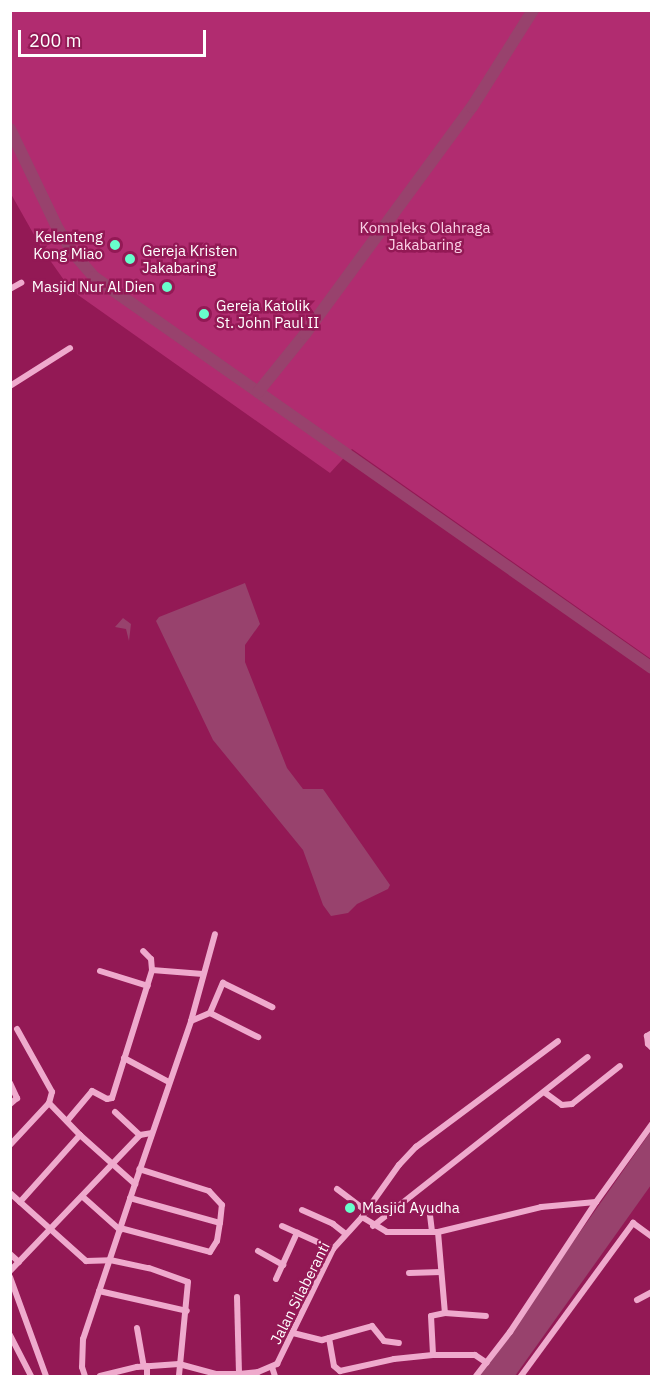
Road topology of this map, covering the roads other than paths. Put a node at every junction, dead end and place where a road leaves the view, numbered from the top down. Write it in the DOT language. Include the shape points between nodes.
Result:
graph roads {
  1 [pos="21,283"];
  2 [pos="10,289"];
  3 [pos="70,348"];
  4 [pos="10,386"];
  5 [pos="215,934"];
  6 [pos="142,951"];
  7 [pos="152,970"];
  8 [pos="100,971"];
  9 [pos="203,974"];
  10 [pos="148,986"];
  11 [pos="272,1007"];
  12 [pos="210,1013"];
  13 [pos="191,1021"];
  14 [pos="17,1029"];
  15 [pos="651,1033"];
  16 [pos="258,1037"];
  17 [pos="558,1041"];
  18 [pos="651,1048"];
  19 [pos="588,1057"];
  20 [pos="124,1058"];
  21 [pos="620,1066"];
  22 [pos="169,1082"];
  23 [pos="10,1083"];
  24 [pos="544,1092"];
  25 [pos="49,1103"];
  26 [pos="10,1104"];
  27 [pos="115,1112"];
  28 [pos="66,1121"];
  29 [pos="651,1124"];
  30 [pos="151,1133"];
  31 [pos="80,1135"];
  32 [pos="140,1135"];
  33 [pos="10,1145"];
  34 [pos="112,1164"];
  35 [pos="139,1169"];
  36 [pos="135,1184"];
  37 [pos="337,1189"];
  38 [pos="10,1193"];
  39 [pos="83,1197"];
  40 [pos="130,1198"];
  41 [pos="20,1202"];
  42 [pos="596,1202"];
  43 [pos="429,1208"];
  44 [pos="303,1210"];
  45 [pos="364,1214"];
  46 [pos="220,1223"];
  47 [pos="282,1226"];
  48 [pos="373,1226"];
  49 [pos="120,1229"];
  50 [pos="50,1230"];
  51 [pos="435,1232"];
  52 [pos="297,1233"];
  53 [pos="346,1234"];
  54 [pos="651,1237"];
  55 [pos="333,1249"];
  56 [pos="258,1251"];
  57 [pos="10,1254"];
  58 [pos="110,1260"];
  59 [pos="19,1262"];
  60 [pos="283,1265"];
  61 [pos="10,1271"];
  62 [pos="441,1272"];
  63 [pos="409,1273"];
  64 [pos="10,1277"];
  65 [pos="276,1279"];
  66 [pos="99,1291"];
  67 [pos="651,1292"];
  68 [pos="237,1297"];
  69 [pos="637,1300"];
  70 [pos="186,1311"];
  71 [pos="445,1313"];
  72 [pos="486,1316"];
  73 [pos="137,1328"];
  74 [pos="293,1333"];
  75 [pos="10,1335"];
  76 [pos="329,1338"];
  77 [pos="399,1342"];
  78 [pos="433,1355"];
  79 [pos="487,1363"];
  80 [pos="179,1364"];
  81 [pos="145,1366"];
  82 [pos="273,1367"];
  83 [pos="351,1373"];
  84 [pos="239,1374"];
  85 [pos="216,1375"];
  86 [pos="249,1375"];
  87 [pos="31,1377"];
  88 [pos="46,1377"];
  89 [pos="85,1377"];
  90 [pos="100,1377"];
  91 [pos="147,1377"];
  92 [pos="179,1377"];
  93 [pos="275,1377"];
  94 [pos="476,1377"];
  95 [pos="521,1377"];
  1 -- 2 [label="street"];
  3 -- 4 [label="street"];
  5 -- 9 [label="street"];
  6 -- 7 [label="street" via="151,959"];
  7 -- 9 [label="street"];
  7 -- 10 [label="street"];
  8 -- 10 [label="street"];
  9 -- 13 [label="street"];
  10 -- 20 [label="street"];
  11 -- 12 [label="street" via="223,983"];
  12 -- 13 [label="street"];
  12 -- 16 [label="street"];
  13 -- 22 [label="street"];
  14 -- 25 [label="street" via="52,1092"];
  15 -- 18 [label="street" via="647,1036"];
  17 -- 45 [label="street, Jalan Silaberanti" via="416,1147"];
  19 -- 24 [label="street"];
  20 -- 22 [label="street"];
  20 -- 28 [label="street" via="112,1098 92,1090"];
  21 -- 24 [label="street" via="572,1104 562,1105"];
  22 -- 30 [label="street"];
  23 -- 26 [label="street" via="17,1098"];
  24 -- 48 [label="street"];
  25 -- 28 [label="street"];
  25 -- 33 [label="street"];
  27 -- 32 [label="street"];
  28 -- 31 [label="street"];
  29 -- 42 [label="street"];
  30 -- 32 [label="street"];
  30 -- 35 [label="street"];
  31 -- 34 [label="street"];
  31 -- 41 [label="street"];
  32 -- 34 [label="street"];
  34 -- 36 [label="street"];
  34 -- 39 [label="street"];
  35 -- 36 [label="street"];
  35 -- 46 [label="street" via="209,1191 222,1205"];
  36 -- 40 [label="street"];
  37 -- 45 [label="street"];
  38 -- 41 [label="street"];
  39 -- 49 [label="street"];
  39 -- 50 [label="street"];
  40 -- 46 [label="street"];
  40 -- 49 [label="street"];
  41 -- 50 [label="street"];
  42 -- 51 [label="street" via="541,1207"];
  42 -- 79 [label="street"];
  43 -- 51 [label="street"];
  44 -- 53 [label="street"];
  45 -- 48 [label="street"];
  45 -- 53 [label="street, Jalan Silaberanti"];
  46 -- 49 [label="street" via="217,1241 210,1252"];
  47 -- 52 [label="street"];
  48 -- 51 [label="street" via="387,1232"];
  49 -- 58 [label="street"];
  50 -- 58 [label="street" via="86,1261"];
  50 -- 59 [label="street"];
  51 -- 62 [label="street"];
  52 -- 55 [label="street"];
  52 -- 60 [label="street"];
  53 -- 55 [label="street, Jalan Silaberanti"];
  54 -- 95 [label="street" via="633,1223"];
  55 -- 74 [label="street, Jalan Silaberanti"];
  56 -- 60 [label="street"];
  57 -- 59 [label="street"];
  58 -- 66 [label="street"];
  58 -- 70 [label="street" via="187,1281"];
  59 -- 61 [label="street"];
  60 -- 65 [label="street"];
  62 -- 63 [label="street"];
  62 -- 71 [label="street"];
  64 -- 88 [label="street"];
  66 -- 70 [label="street"];
  66 -- 89 [label="street" via="83,1339"];
  67 -- 69 [label="street"];
  68 -- 84 [label="street"];
  70 -- 80 [label="street"];
  71 -- 72 [label="street"];
  71 -- 78 [label="street" via="431,1316"];
  73 -- 81 [label="street"];
  74 -- 76 [label="street"];
  74 -- 82 [label="street, Jalan Silaberanti"];
  75 -- 87 [label="street"];
  76 -- 77 [label="street" via="372,1326 384,1341"];
  76 -- 83 [label="street" via="334,1366"];
  78 -- 79 [label="street" via="475,1355"];
  78 -- 83 [label="street" via="394,1359"];
  79 -- 94 [label="street"];
  80 -- 81 [label="street, Jalan Silaberanti"];
  80 -- 85 [label="street, Jalan Silaberanti"];
  80 -- 92 [label="street"];
  81 -- 90 [label="street, Jalan Silaberanti"];
  81 -- 91 [label="street"];
  82 -- 86 [label="street, Jalan Silaberanti"];
  82 -- 93 [label="street"];
  84 -- 85 [label="street, Jalan Silaberanti"];
  84 -- 86 [label="street, Jalan Silaberanti"];
}
